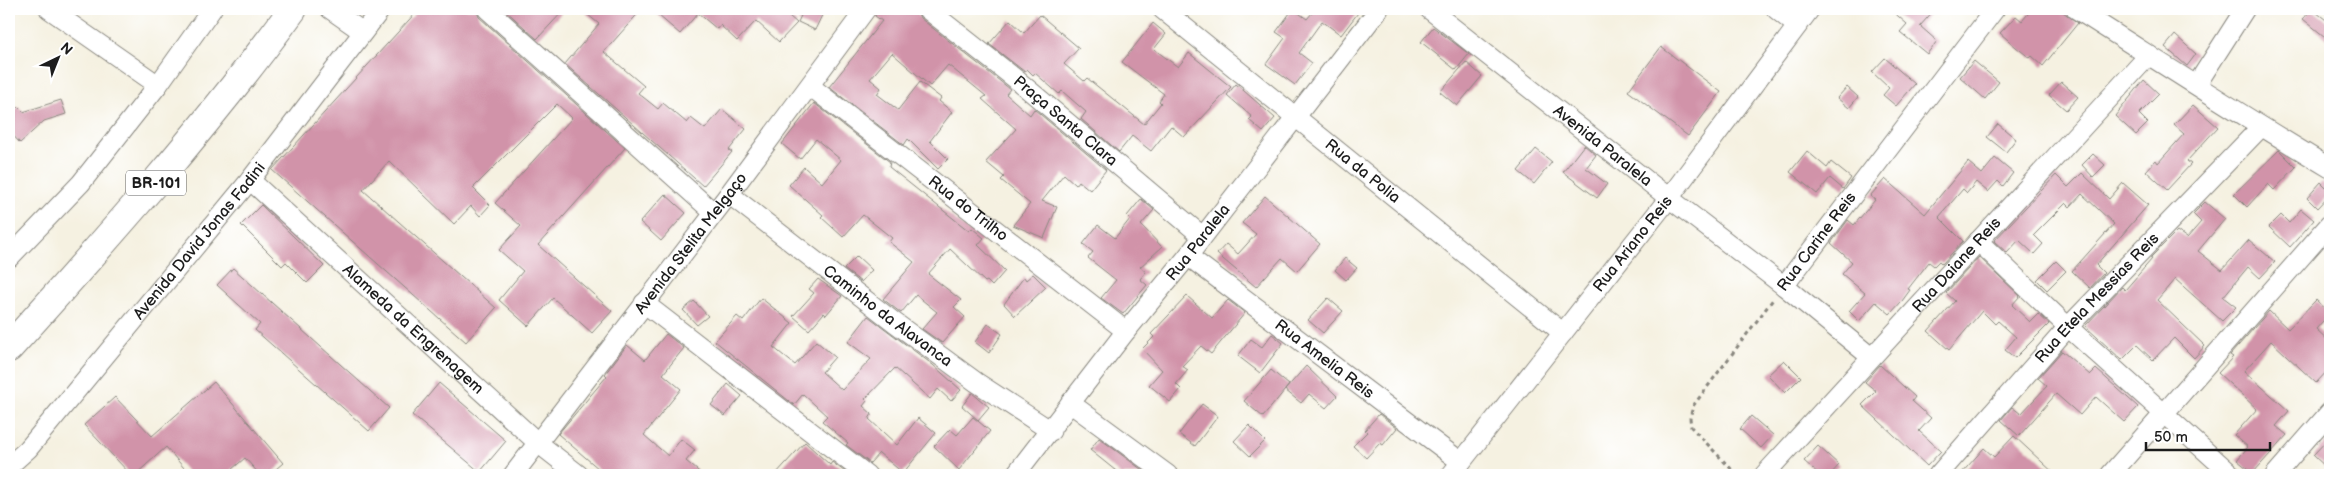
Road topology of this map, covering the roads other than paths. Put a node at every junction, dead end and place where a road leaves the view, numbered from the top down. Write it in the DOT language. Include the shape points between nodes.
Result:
graph roads {
  1 [pos="48,9"];
  2 [pos="212,9"];
  3 [pos="293,9"];
  4 [pos="330,9"];
  5 [pos="381,9"];
  6 [pos="487,9"];
  7 [pos="866,9"];
  8 [pos="926,9"];
  9 [pos="1162,9"];
  10 [pos="1379,9"];
  11 [pos="1430,9"];
  12 [pos="1776,9"];
  13 [pos="1810,9"];
  14 [pos="1995,9"];
  15 [pos="2076,9"];
  16 [pos="2245,9"];
  17 [pos="1797,26"];
  18 [pos="363,32"];
  19 [pos="2149,56"];
  20 [pos="2197,84"];
  21 [pos="158,85"];
  22 [pos="810,86"];
  23 [pos="1295,117"];
  24 [pos="2261,127"];
  25 [pos="2330,168"];
  26 [pos="250,180"];
  27 [pos="729,194"];
  28 [pos="1669,198"];
  29 [pos="713,212"];
  30 [pos="2330,224"];
  31 [pos="1202,236"];
  32 [pos="1978,241"];
  33 [pos="1188,256"];
  34 [pos="9,258"];
  35 [pos="1784,286"];
  36 [pos="644,302"];
  37 [pos="2068,327"];
  38 [pos="1126,331"];
  39 [pos="1563,333"];
  40 [pos="9,348"];
  41 [pos="1871,357"];
  42 [pos="1070,403"];
  43 [pos="2330,412"];
  44 [pos="2164,414"];
  45 [pos="1051,431"];
  46 [pos="538,443"];
  47 [pos="9,466"];
  48 [pos="1456,468"];
  49 [pos="513,475"];
  50 [pos="579,475"];
  51 [pos="867,475"];
  52 [pos="1015,475"];
  53 [pos="1168,475"];
  54 [pos="1764,475"];
  55 [pos="1938,475"];
  56 [pos="2110,475"];
  57 [pos="2232,475"];
  58 [pos="2275,475"];
  1 -- 21 [label="street"];
  2 -- 21 [label="street"];
  3 -- 40 [label="highway, BR-101" via="241,80 150,190"];
  4 -- 18 [label="street"];
  5 -- 18 [label="street, Avenida David Jonas Fadini"];
  6 -- 29 [label="street"];
  7 -- 22 [label="street, Avenida Stelita Melgaço"];
  8 -- 31 [label="street, Praça Santa Clara"];
  9 -- 23 [label="street, Rua da Polia"];
  10 -- 23 [label="street, Rua Paralela"];
  11 -- 28 [label="street, Avenida Paralela"];
  12 -- 17 [label="street"];
  13 -- 17 [label="street, Rua Ariano Reis"];
  14 -- 35 [label="street, Rua Carine Reis"];
  15 -- 19 [label="street"];
  16 -- 20 [label="street"];
  17 -- 28 [label="street, Rua Ariano Reis"];
  18 -- 26 [label="street, Avenida David Jonas Fadini"];
  19 -- 20 [label="street"];
  19 -- 32 [label="street, Rua Daiane Reis"];
  20 -- 24 [label="street"];
  21 -- 34 [label="street" via="81,183"];
  22 -- 27 [label="street, Avenida Stelita Melgaço"];
  22 -- 38 [label="street, Rua do Trilho"];
  23 -- 31 [label="street, Rua Paralela"];
  23 -- 39 [label="street, Rua da Polia"];
  24 -- 25 [label="street"];
  24 -- 37 [label="street, Rua Etela Messias Reis"];
  26 -- 46 [label="street, Alameda da Engrenagem"];
  26 -- 47 [label="street, Avenida David Jonas Fadini" via="34,442"];
  27 -- 29 [label="street, Avenida Stelita Melgaço"];
  27 -- 45 [label="street, Caminho da Alavanca" via="924,344"];
  28 -- 35 [label="street, Avenida Paralela"];
  28 -- 39 [label="street, Rua Ariano Reis"];
  29 -- 36 [label="street, Avenida Stelita Melgaço"];
  30 -- 44 [label="street"];
  31 -- 33 [label="street, Rua Paralela"];
  32 -- 37 [label="street"];
  32 -- 41 [label="street, Rua Daiane Reis"];
  33 -- 38 [label="street, Rua Paralela"];
  33 -- 48 [label="street, Rua Amelia Reis"];
  35 -- 41 [label="street, Avenida Paralela"];
  36 -- 46 [label="street, Avenida Stelita Melgaço"];
  36 -- 51 [label="street"];
  37 -- 44 [label="street"];
  37 -- 55 [label="street, Rua Etela Messias Reis"];
  38 -- 42 [label="street, Rua Paralela"];
  39 -- 48 [label="street, Rua Ariano Reis"];
  41 -- 54 [label="street, Rua Daiane Reis"];
  42 -- 45 [label="street, Rua Paralela"];
  42 -- 53 [label="street"];
  43 -- 58 [label="street"];
  44 -- 56 [label="street"];
  44 -- 57 [label="street"];
  45 -- 52 [label="street, Rua Paralela"];
  46 -- 49 [label="street, Avenida Stelita Melgaço"];
  46 -- 50 [label="street, Alameda da Engrenagem"];
}
